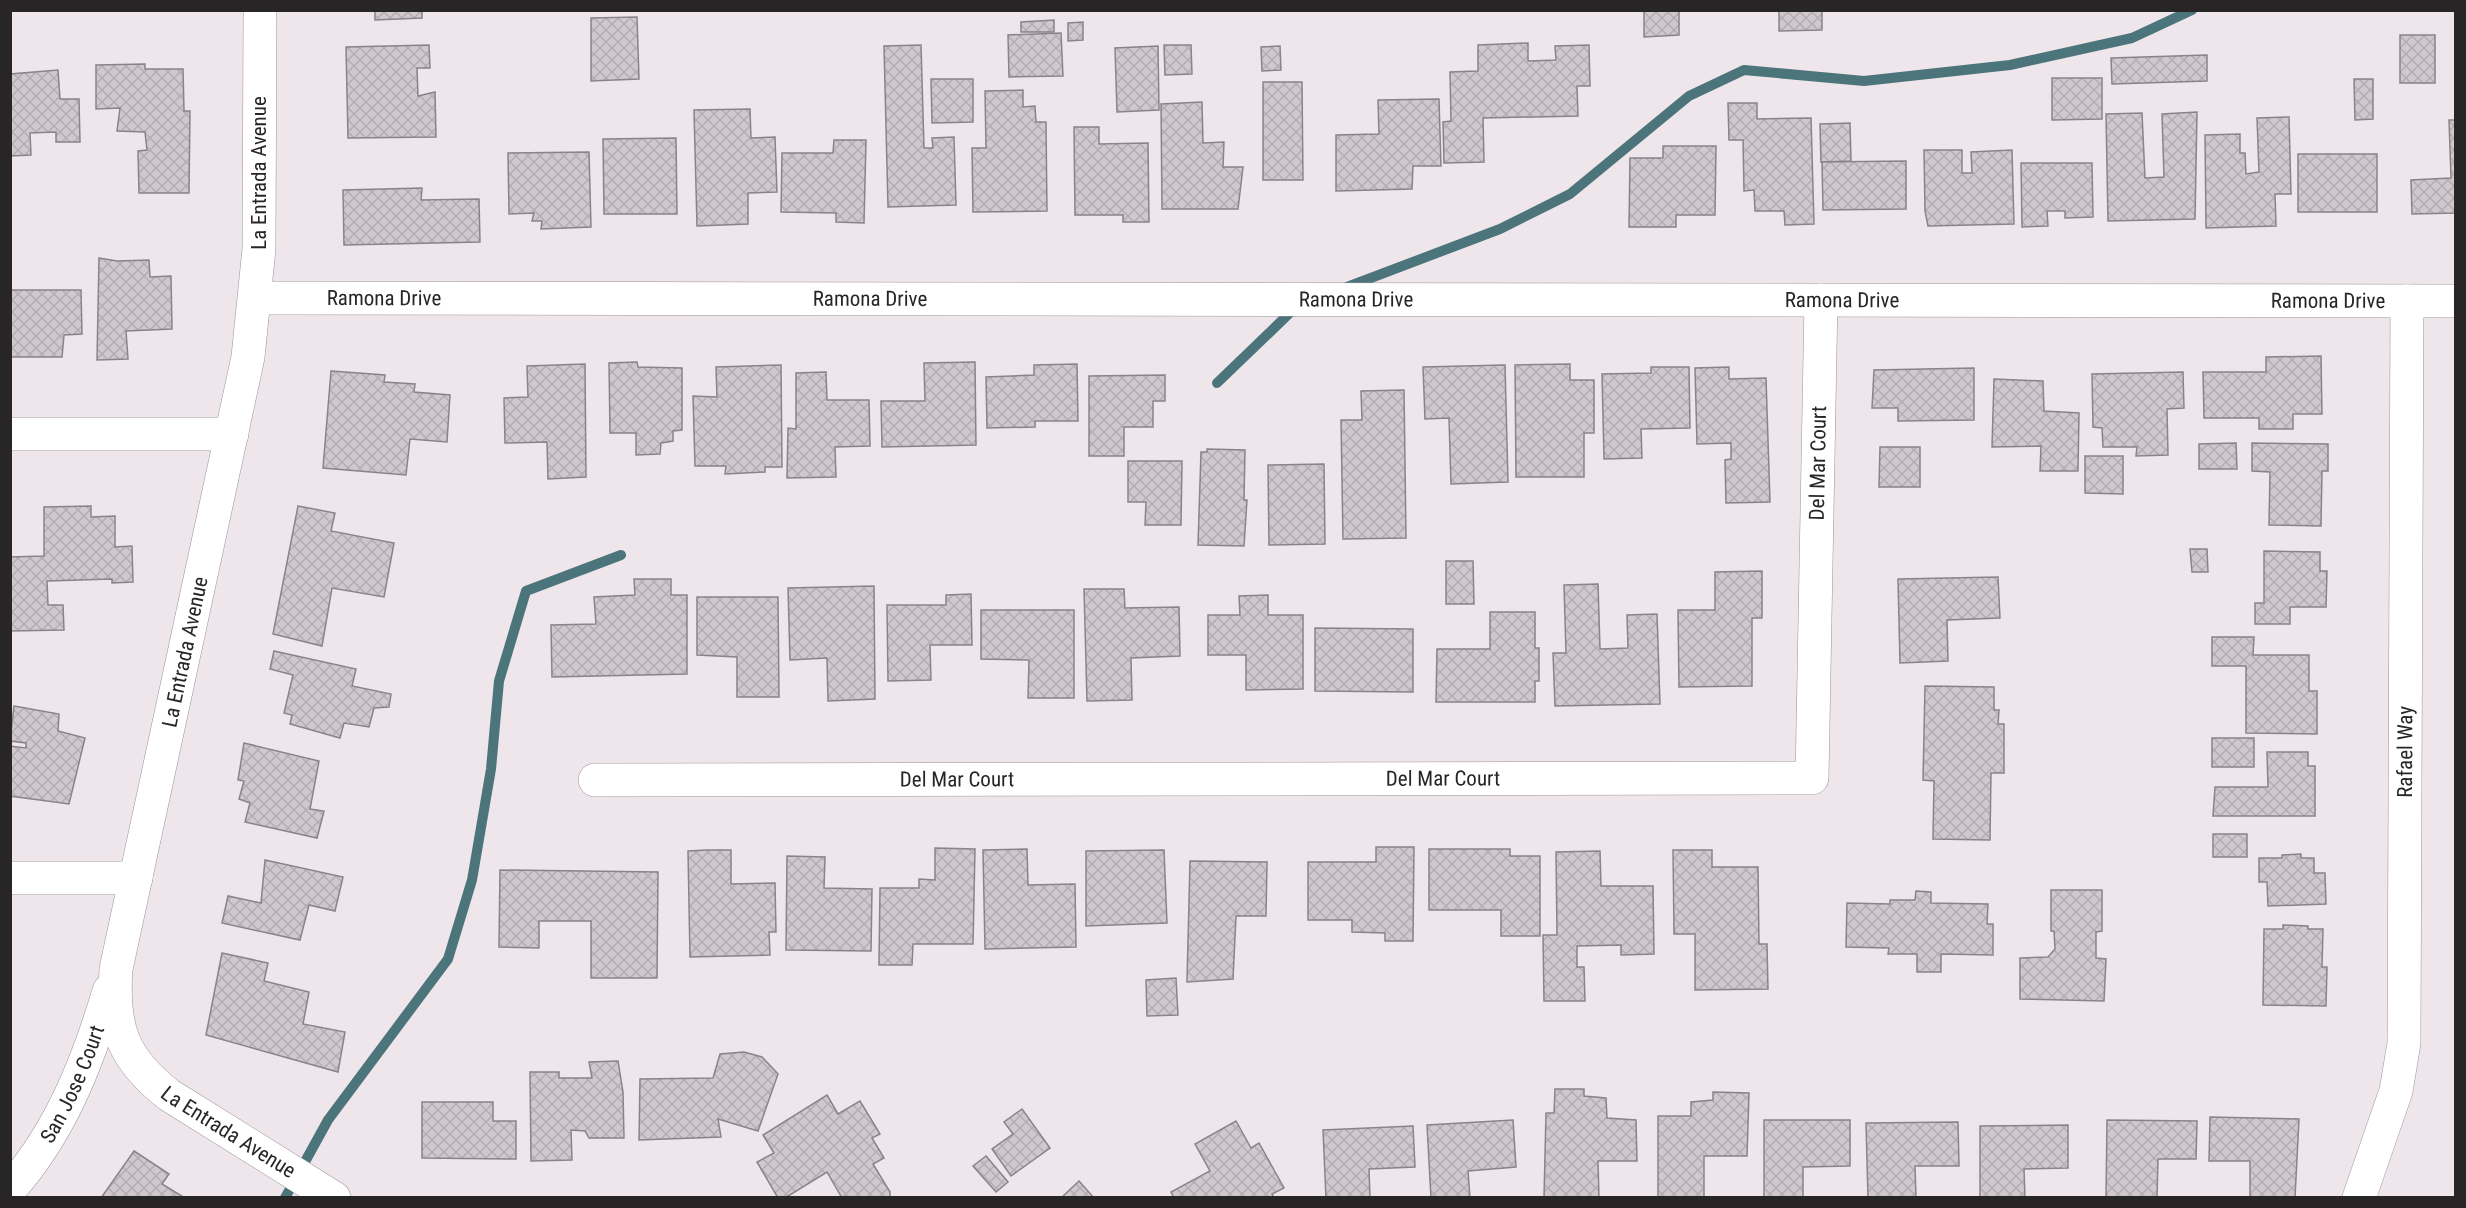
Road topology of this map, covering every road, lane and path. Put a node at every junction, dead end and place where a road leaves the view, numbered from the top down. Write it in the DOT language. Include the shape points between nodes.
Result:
graph roads {
  1 [pos="260,10"];
  2 [pos="256,298"];
  3 [pos="1821,300"];
  4 [pos="2407,301"];
  5 [pos="2456,301"];
  6 [pos="10,434"];
  7 [pos="232,434"];
  8 [pos="595,780"];
  9 [pos="10,878"];
  10 [pos="136,878"];
  11 [pos="116,969"];
  12 [pos="307,1187"];
  13 [pos="10,1189"];
  14 [pos="334,1197"];
  15 [pos="2359,1197"];
  1 -- 2 [label="street, La Entrada Avenue"];
  2 -- 3 [label="street, Ramona Drive"];
  2 -- 7 [label="street, La Entrada Avenue"];
  3 -- 4 [label="street, Ramona Drive"];
  3 -- 8 [label="street, Del Mar Court" via="1812,778"];
  4 -- 5 [label="street, Ramona Drive"];
  4 -- 15 [label="street, Rafael Way" via="2404,1043 2396,1091"];
  6 -- 7 [label="street"];
  7 -- 10 [label="street, La Entrada Avenue"];
  9 -- 10 [label="street"];
  10 -- 11 [label="street, La Entrada Avenue"];
  11 -- 12 [label="street, La Entrada Avenue" via="118,1027 129,1054 147,1077"];
  11 -- 13 [label="street, San Jose Court" via="78,1084 46,1140"];
  12 -- 14 [label="street, La Entrada Avenue"];
}
